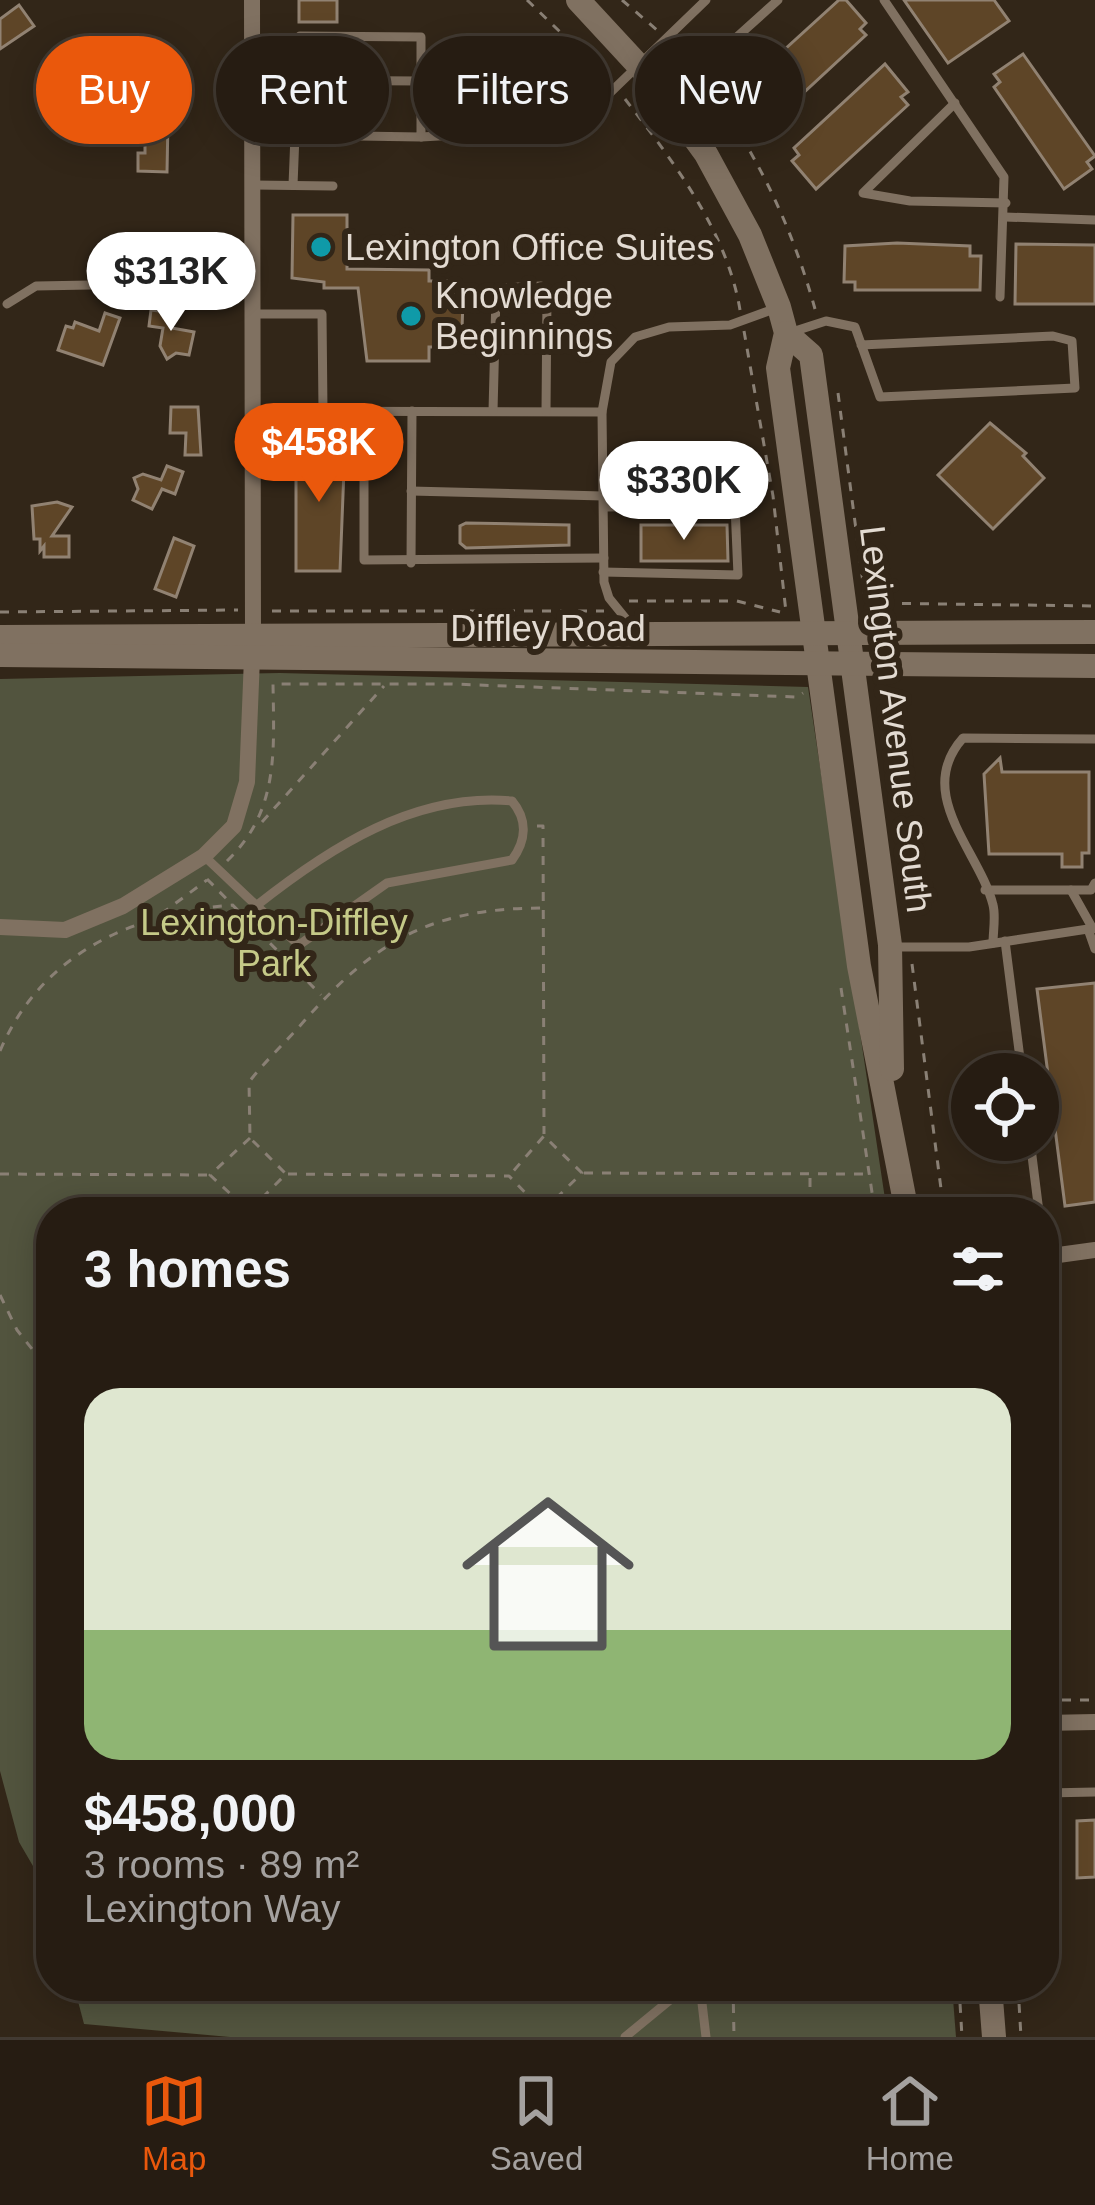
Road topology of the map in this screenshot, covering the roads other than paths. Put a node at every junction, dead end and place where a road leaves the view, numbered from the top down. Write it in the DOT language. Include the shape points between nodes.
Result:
graph roads {
  1 [pos="253,0"];
  2 [pos="578,0"];
  3 [pos="706,0"];
  4 [pos="884,0"];
  5 [pos="776,1"];
  6 [pos="253,36"];
  7 [pos="668,36"];
  8 [pos="738,36"];
  9 [pos="635,61"];
  10 [pos="635,67"];
  11 [pos="611,91"];
  12 [pos="955,104"];
  13 [pos="253,144"];
  14 [pos="295,144"];
  15 [pos="698,144"];
  16 [pos="253,185"];
  17 [pos="293,185"];
  18 [pos="333,186"];
  19 [pos="1006,202"];
  20 [pos="1005,217"];
  21 [pos="1095,220"];
  22 [pos="253,282"];
  23 [pos="1000,297"];
  24 [pos="7,304"];
  25 [pos="779,307"];
  26 [pos="253,314"];
  27 [pos="786,333"];
  28 [pos="861,345"];
  29 [pos="253,411"];
  30 [pos="323,411"];
  31 [pos="364,411"];
  32 [pos="412,411"];
  33 [pos="494,411"];
  34 [pos="546,411"];
  35 [pos="602,412"];
  36 [pos="411,491"];
  37 [pos="603,501"];
  38 [pos="604,558"];
  39 [pos="411,563"];
  40 [pos="603,572"];
  41 [pos="848,619"];
  42 [pos="253,621"];
  43 [pos="814,621"];
  44 [pos="635,630"];
  45 [pos="1095,632"];
  46 [pos="0,637"];
  47 [pos="0,655"];
  48 [pos="252,661"];
  49 [pos="819,666"];
  50 [pos="854,666"];
  51 [pos="1095,667"];
  52 [pos="1095,739"];
  53 [pos="204,856"];
  54 [pos="1095,883"];
  55 [pos="985,890"];
  56 [pos="1071,890"];
  57 [pos="256,906"];
  58 [pos="1092,929"];
  59 [pos="3,932"];
  60 [pos="1005,941"];
  61 [pos="993,943"];
  62 [pos="890,945"];
  63 [pos="1095,949"];
  64 [pos="1019,1053"];
  65 [pos="893,1125"];
  66 [pos="1033,1161"];
  67 [pos="905,1197"];
  68 [pos="1037,1197"];
  69 [pos="1095,1250"];
  70 [pos="1059,1254"];
  71 [pos="1095,1722"];
  72 [pos="1059,1723"];
  73 [pos="1095,1792"];
  74 [pos="1059,1793"];
  75 [pos="669,2001"];
  76 [pos="702,2001"];
  77 [pos="991,2001"];
  78 [pos="625,2037"];
  79 [pos="706,2037"];
  80 [pos="994,2037"];
  1 -- 6 [label="street"];
  2 -- 9 [label="main road, Lexington Avenue South"];
  3 -- 7 [label="lane"];
  4 -- 12 [label="lane"];
  5 -- 8 [label="lane"];
  10 -- 11 [label="lane"];
  12 -- 19 [label="lane" via="1004,178"];
  12 -- 19 [label="lane" via="863,194"];
  13 -- 16 [label="street"];
  14 -- 17 [label="lane"];
  15 -- 25 [label="main road, Lexington Avenue South"];
  16 -- 17 [label="lane"];
  16 -- 22 [label="street"];
  17 -- 18 [label="lane"];
  19 -- 20 [label="lane"];
  20 -- 21 [label="lane"];
  20 -- 23 [label="lane"];
  22 -- 24 [label="lane" via="36,286"];
  22 -- 26 [label="street"];
  25 -- 27 [label="main road, Lexington Avenue South"];
  25 -- 35 [label="lane" via="635,338 611,362"];
  26 -- 29 [label="street"];
  26 -- 30 [label="lane" via="322,314"];
  27 -- 28 [label="lane" via="826,321 855,327"];
  27 -- 41 [label="main road, Lexington Avenue South" via="811,355"];
  27 -- 43 [label="main road, Lexington Avenue South" via="778,368"];
  28 -- 28 [label="lane" via="880,397 1075,388 1072,341 1053,336"];
  29 -- 30 [label="lane"];
  29 -- 42 [label="street"];
  30 -- 31 [label="lane"];
  31 -- 32 [label="lane"];
  31 -- 39 [label="lane" via="364,560"];
  32 -- 33 [label="lane"];
  32 -- 36 [label="lane"];
  33 -- 34 [label="lane"];
  33 -- 34 [label="lane" via="496,295 500,288 542,286"];
  34 -- 35 [label="lane"];
  35 -- 37 [label="lane"];
  36 -- 37 [label="lane"];
  36 -- 39 [label="lane"];
  37 -- 38 [label="lane"];
  37 -- 40 [label="lane" via="735,506 737,575"];
  38 -- 39 [label="lane"];
  38 -- 40 [label="lane"];
  40 -- 44 [label="lane" via="614,605"];
  41 -- 43 [label="main road, Diffley Road"];
  41 -- 45 [label="main road, Diffley Road"];
  41 -- 50 [label="main road, Lexington Avenue South"];
  42 -- 44 [label="main road, Diffley Road"];
  42 -- 46 [label="main road, Diffley Road"];
  42 -- 48 [label="street"];
  43 -- 44 [label="main road, Diffley Road"];
  43 -- 49 [label="main road, Lexington Avenue South"];
  47 -- 48 [label="main road, Diffley Road"];
  48 -- 49 [label="main road, Diffley Road"];
  48 -- 53 [label="street" via="247,782 234,826"];
  49 -- 50 [label="main road, Diffley Road"];
  49 -- 65 [label="main road, Lexington Avenue South" via="860,966"];
  50 -- 51 [label="main road, Diffley Road"];
  50 -- 62 [label="main road, Lexington Avenue South"];
  52 -- 55 [label="lane" via="963,738 948,754 946,788 958,838"];
  53 -- 57 [label="lane"];
  53 -- 59 [label="street" via="123,906 65,930"];
  54 -- 56 [label="lane"];
  55 -- 56 [label="lane"];
  55 -- 61 [label="lane"];
  56 -- 58 [label="lane"];
  57 -- 57 [label="lane" via="299,945 387,883 512,860 524,826 512,801 445,806 343,840"];
  58 -- 60 [label="lane"];
  58 -- 63 [label="lane"];
  60 -- 61 [label="lane"];
  60 -- 64 [label="lane"];
  61 -- 62 [label="lane"];
  62 -- 65 [label="main road, Lexington Avenue South"];
  65 -- 67 [label="main road, Lexington Avenue South"];
  66 -- 68 [label="lane"];
  69 -- 70 [label="street"];
  71 -- 72 [label="street"];
  73 -- 74 [label="lane"];
  75 -- 78 [label="lane"];
  76 -- 79 [label="lane"];
  77 -- 80 [label="main road"];
}
